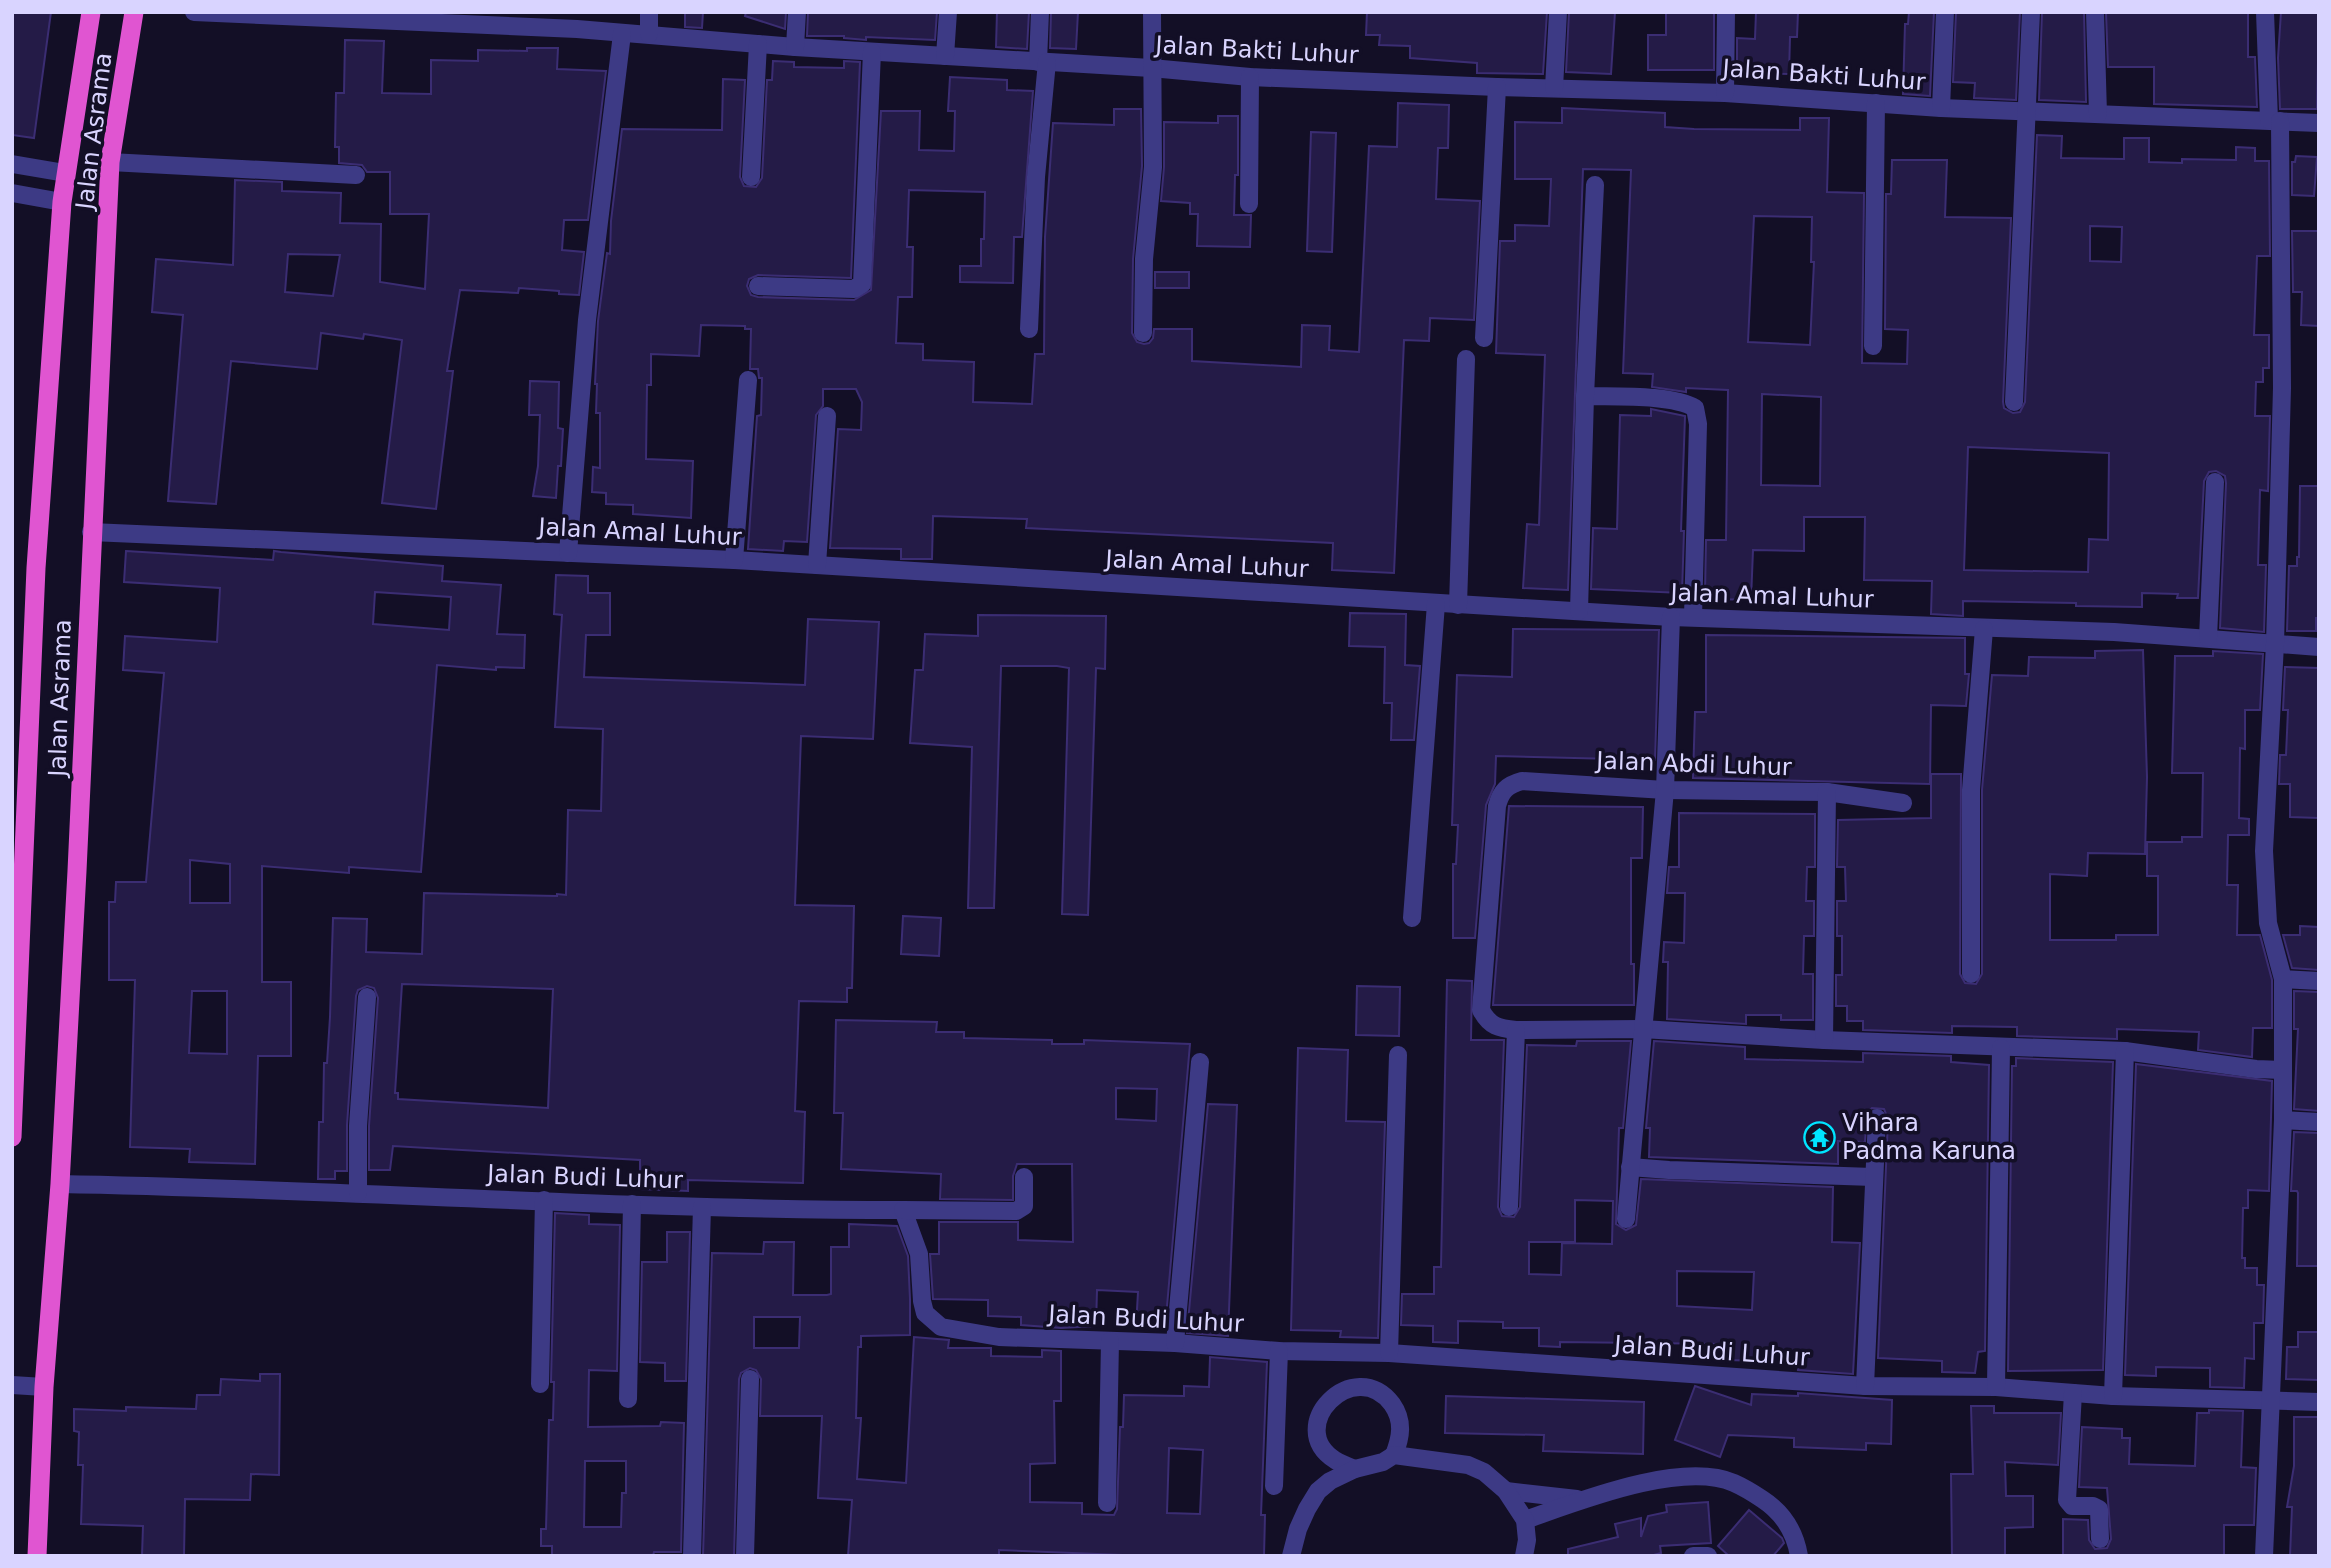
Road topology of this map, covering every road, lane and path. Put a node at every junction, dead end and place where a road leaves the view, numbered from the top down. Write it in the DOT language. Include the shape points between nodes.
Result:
graph roads {
  1 [pos="91,12"];
  2 [pos="134,12"];
  3 [pos="194,12"];
  4 [pos="649,12"];
  5 [pos="797,12"];
  6 [pos="948,12"];
  7 [pos="1040,12"];
  8 [pos="1152,12"];
  9 [pos="1558,12"];
  10 [pos="1726,12"];
  11 [pos="1945,12"];
  12 [pos="2031,12"];
  13 [pos="2095,12"];
  14 [pos="2265,12"];
  15 [pos="622,34"];
  16 [pos="649,34"];
  17 [pos="758,44"];
  18 [pos="795,47"];
  19 [pos="872,52"];
  20 [pos="945,56"];
  21 [pos="1042,62"];
  22 [pos="1151,68"];
  23 [pos="1250,77"];
  24 [pos="1497,87"];
  25 [pos="1554,88"];
  26 [pos="1725,93"];
  27 [pos="1876,103"];
  28 [pos="1941,108"];
  29 [pos="2027,111"];
  30 [pos="2098,114"];
  31 [pos="2274,121"];
  32 [pos="2319,123"];
  33 [pos="110,162"];
  34 [pos="12,164"];
  35 [pos="65,173"];
  36 [pos="356,175"];
  37 [pos="751,177"];
  38 [pos="1595,185"];
  39 [pos="12,192"];
  40 [pos="62,202"];
  41 [pos="1249,204"];
  42 [pos="758,286"];
  43 [pos="1029,329"];
  44 [pos="1143,333"];
  45 [pos="1484,338"];
  46 [pos="1873,346"];
  47 [pos="1466,359"];
  48 [pos="748,380"];
  49 [pos="1585,396"];
  50 [pos="2014,402"];
  51 [pos="827,416"];
  52 [pos="2215,482"];
  53 [pos="92,532"];
  54 [pos="568,553"];
  55 [pos="734,560"];
  56 [pos="817,565"];
  57 [pos="1436,604"];
  58 [pos="1458,605"];
  59 [pos="1579,611"];
  60 [pos="1671,617"];
  61 [pos="1693,618"];
  62 [pos="1984,629"];
  63 [pos="2208,638"];
  64 [pos="2275,644"];
  65 [pos="2319,647"];
  66 [pos="1665,790"];
  67 [pos="1827,792"];
  68 [pos="1903,803"];
  69 [pos="1412,918"];
  70 [pos="1971,974"];
  71 [pos="2283,979"];
  72 [pos="2319,981"];
  73 [pos="367,997"];
  74 [pos="1642,1029"];
  75 [pos="1516,1030"];
  76 [pos="1824,1040"];
  77 [pos="2001,1048"];
  78 [pos="2125,1051"];
  79 [pos="1398,1055"];
  80 [pos="1200,1062"];
  81 [pos="2282,1070"];
  82 [pos="1877,1118"];
  83 [pos="2283,1120"];
  84 [pos="2319,1122"];
  85 [pos="12,1137"];
  86 [pos="1630,1167"];
  87 [pos="1024,1177"];
  88 [pos="1873,1177"];
  89 [pos="60,1184"];
  90 [pos="358,1193"];
  91 [pos="544,1200"];
  92 [pos="632,1204"];
  93 [pos="702,1207"];
  94 [pos="1510,1207"];
  95 [pos="903,1210"];
  96 [pos="1626,1219"];
  97 [pos="1110,1341"];
  98 [pos="1175,1343"];
  99 [pos="1279,1351"];
  100 [pos="1389,1353"];
  101 [pos="750,1379"];
  102 [pos="540,1384"];
  103 [pos="12,1385"];
  104 [pos="1865,1387"];
  105 [pos="44,1388"];
  106 [pos="1996,1388"];
  107 [pos="2073,1393"];
  108 [pos="2113,1396"];
  109 [pos="628,1399"];
  110 [pos="2272,1399"];
  111 [pos="2319,1402"];
  112 [pos="1394,1455"];
  113 [pos="1355,1469"];
  114 [pos="1274,1486"];
  115 [pos="1506,1491"];
  116 [pos="1584,1500"];
  117 [pos="1107,1503"];
  118 [pos="1525,1520"];
  119 [pos="2100,1539"];
  120 [pos="37,1556"];
  121 [pos="692,1556"];
  122 [pos="746,1556"];
  123 [pos="1292,1556"];
  124 [pos="1524,1556"];
  125 [pos="1693,1556"];
  126 [pos="1708,1556"];
  127 [pos="1798,1556"];
  128 [pos="2264,1556"];
  1 -- 35 [label="highway, Jalan Asrama"];
  2 -- 33 [label="highway, Jalan Asrama"];
  3 -- 15 [label="street, Jalan Bakti Luhur"];
  4 -- 16 [label="street"];
  5 -- 18 [label="street"];
  6 -- 20 [label="street"];
  7 -- 21 [label="street"];
  8 -- 22 [label="street"];
  9 -- 25 [label="street"];
  10 -- 26 [label="street"];
  11 -- 28 [label="street"];
  12 -- 29 [label="street"];
  13 -- 30 [label="street"];
  14 -- 31 [label="street"];
  15 -- 16 [label="street, Jalan Bakti Luhur"];
  15 -- 54 [label="street" via="587,320"];
  16 -- 17 [label="street, Jalan Bakti Luhur"];
  17 -- 18 [label="street, Jalan Bakti Luhur"];
  17 -- 37 [label="street"];
  18 -- 19 [label="street, Jalan Bakti Luhur"];
  19 -- 20 [label="street, Jalan Bakti Luhur"];
  19 -- 42 [label="street" via="862,284 853,289"];
  20 -- 21 [label="street, Jalan Bakti Luhur"];
  21 -- 22 [label="street, Jalan Bakti Luhur"];
  21 -- 43 [label="street"];
  22 -- 23 [label="street, Jalan Bakti Luhur"];
  22 -- 44 [label="street" via="1153,167"];
  23 -- 24 [label="street, Jalan Bakti Luhur"];
  23 -- 41 [label="street"];
  24 -- 25 [label="street, Jalan Bakti Luhur"];
  24 -- 45 [label="street"];
  25 -- 26 [label="street, Jalan Bakti Luhur"];
  26 -- 27 [label="street, Jalan Bakti Luhur"];
  27 -- 28 [label="street, Jalan Bakti Luhur"];
  27 -- 46 [label="street"];
  28 -- 29 [label="street, Jalan Bakti Luhur"];
  29 -- 30 [label="street, Jalan Bakti Luhur"];
  29 -- 50 [label="street"];
  30 -- 31 [label="street, Jalan Bakti Luhur"];
  31 -- 32 [label="street, Jalan Bakti Luhur"];
  31 -- 64 [label="street" via="2282,388"];
  33 -- 36 [label="street"];
  33 -- 53 [label="highway, Jalan Asrama"];
  34 -- 35 [label="street"];
  35 -- 40 [label="highway, Jalan Asrama"];
  38 -- 49 [label="street"];
  39 -- 40 [label="street"];
  40 -- 85 [label="highway, Jalan Asrama" via="36,568"];
  47 -- 58 [label="street"];
  48 -- 55 [label="street"];
  49 -- 59 [label="street"];
  49 -- 61 [label="street" via="1671,400 1695,408"];
  51 -- 56 [label="street"];
  52 -- 63 [label="street"];
  53 -- 54 [label="street, Jalan Amal Luhur"];
  53 -- 89 [label="highway, Jalan Asrama"];
  54 -- 55 [label="street, Jalan Amal Luhur"];
  55 -- 56 [label="street, Jalan Amal Luhur"];
  56 -- 57 [label="street, Jalan Amal Luhur"];
  57 -- 58 [label="street, Jalan Amal Luhur"];
  57 -- 69 [label="street"];
  58 -- 59 [label="street, Jalan Amal Luhur"];
  59 -- 60 [label="street, Jalan Amal Luhur"];
  60 -- 61 [label="street, Jalan Amal Luhur"];
  60 -- 66 [label="street"];
  61 -- 62 [label="street, Jalan Amal Luhur"];
  62 -- 63 [label="street, Jalan Amal Luhur"];
  62 -- 70 [label="street" via="1971,790"];
  63 -- 64 [label="street, Jalan Amal Luhur"];
  64 -- 65 [label="street, Jalan Amal Luhur"];
  64 -- 71 [label="street" via="2264,851 2268,923"];
  66 -- 67 [label="street, Jalan Abdi Luhur"];
  66 -- 74 [label="street"];
  66 -- 75 [label="street, Jalan Abdi Luhur" via="1522,781 1500,793 1481,1010 1491,1024"];
  67 -- 68 [label="street, Jalan Abdi Luhur"];
  67 -- 76 [label="street"];
  71 -- 72 [label="street"];
  71 -- 81 [label="street"];
  73 -- 90 [label="street"];
  74 -- 75 [label="street"];
  74 -- 76 [label="street"];
  74 -- 86 [label="street"];
  75 -- 94 [label="street"];
  76 -- 77 [label="street"];
  77 -- 78 [label="street"];
  77 -- 106 [label="street"];
  78 -- 81 [label="street"];
  78 -- 108 [label="street"];
  79 -- 100 [label="street"];
  80 -- 98 [label="street"];
  81 -- 83 [label="street"];
  82 -- 88 [label="street"];
  83 -- 84 [label="street"];
  83 -- 110 [label="street"];
  86 -- 88 [label="street"];
  86 -- 96 [label="street"];
  87 -- 95 [label="street" via="1024,1206 1016,1211"];
  88 -- 104 [label="street"];
  89 -- 90 [label="street, Jalan Budi Luhur"];
  89 -- 105 [label="highway, Jalan Asrama"];
  90 -- 91 [label="street, Jalan Budi Luhur"];
  91 -- 92 [label="street, Jalan Budi Luhur"];
  91 -- 102 [label="street"];
  92 -- 93 [label="street, Jalan Budi Luhur"];
  92 -- 109 [label="street"];
  93 -- 95 [label="street, Jalan Budi Luhur"];
  93 -- 121 [label="street"];
  95 -- 97 [label="street, Jalan Budi Luhur" via="919,1254 925,1313 942,1327 999,1337"];
  97 -- 98 [label="street, Jalan Budi Luhur"];
  97 -- 117 [label="street"];
  98 -- 99 [label="street, Jalan Budi Luhur"];
  99 -- 100 [label="street, Jalan Budi Luhur"];
  99 -- 114 [label="street"];
  100 -- 104 [label="street, Jalan Budi Luhur"];
  101 -- 122 [label="street"];
  103 -- 105 [label="street"];
  104 -- 106 [label="street, Jalan Budi Luhur"];
  105 -- 120 [label="highway, Jalan Asrama"];
  106 -- 107 [label="street, Jalan Budi Luhur"];
  107 -- 108 [label="street, Jalan Budi Luhur"];
  107 -- 119 [label="street" via="2067,1500 2072,1506 2099,1509"];
  108 -- 110 [label="street, Jalan Budi Luhur"];
  110 -- 111 [label="street, Jalan Budi Luhur"];
  110 -- 128 [label="street"];
  112 -- 113 [label="street"];
  112 -- 113 [label="street" via="1401,1432 1397,1412 1379,1392 1350,1388 1327,1402 1320,1412 1318,1432 1328,1454"];
  112 -- 115 [label="street" via="1468,1465"];
  113 -- 123 [label="street" via="1318,1491 1298,1529"];
  115 -- 116 [label="street"];
  115 -- 118 [label="street"];
  116 -- 118 [label="street"];
  116 -- 127 [label="street" via="1664,1478 1695,1476 1732,1482 1781,1515 1793,1533"];
  118 -- 124 [label="street"];
  125 -- 126 [label="street"];
}
